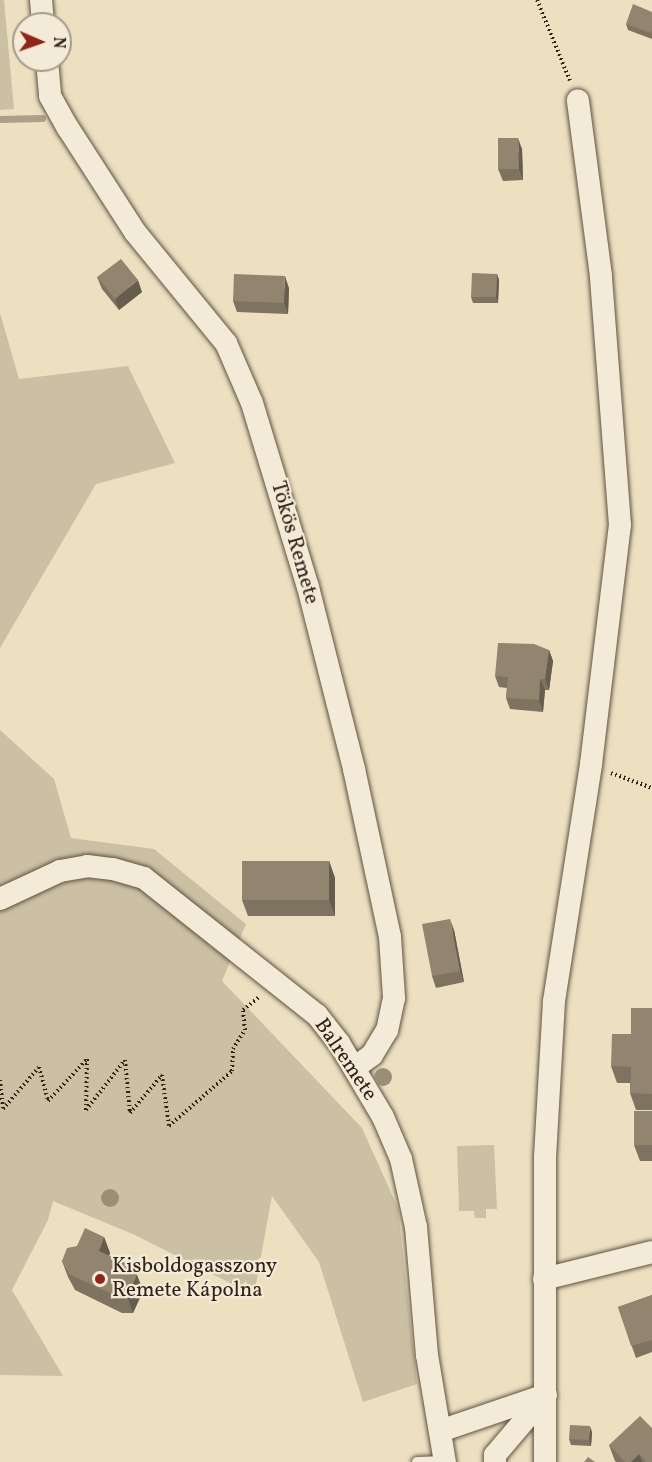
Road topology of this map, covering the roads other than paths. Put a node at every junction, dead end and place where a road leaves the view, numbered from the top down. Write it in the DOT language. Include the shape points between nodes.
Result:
graph roads {
  1 [pos="48,72"];
  2 [pos="578,101"];
  3 [pos="0,899"];
  4 [pos="354,1068"];
  5 [pos="652,1252"];
  6 [pos="544,1279"];
  7 [pos="546,1395"];
  8 [pos="440,1431"];
  9 [pos="417,1462"];
  10 [pos="445,1462"];
  11 [pos="495,1462"];
  12 [pos="545,1462"];
  1 -- 4 [label="street, Tökös Remete" via="50,96 68,128 135,232 226,343 252,402 305,576 354,769 390,937 394,998 387,1030 372,1055"];
  2 -- 6 [label="street" via="601,276 620,525 591,764 554,1001 545,1157"];
  3 -- 4 [label="street, Balremete" via="60,871 87,866 113,868 144,878 317,1016"];
  4 -- 8 [label="street, Balremete" via="383,1117 401,1159 416,1227 427,1355"];
  5 -- 6 [label="street"];
  6 -- 7 [label="street"];
  7 -- 8 [label="street"];
  7 -- 11 [label="street" via="495,1455"];
  7 -- 12 [label="street"];
  8 -- 10 [label="street, Balremete"];
  9 -- 10 [label="lane"];
}
